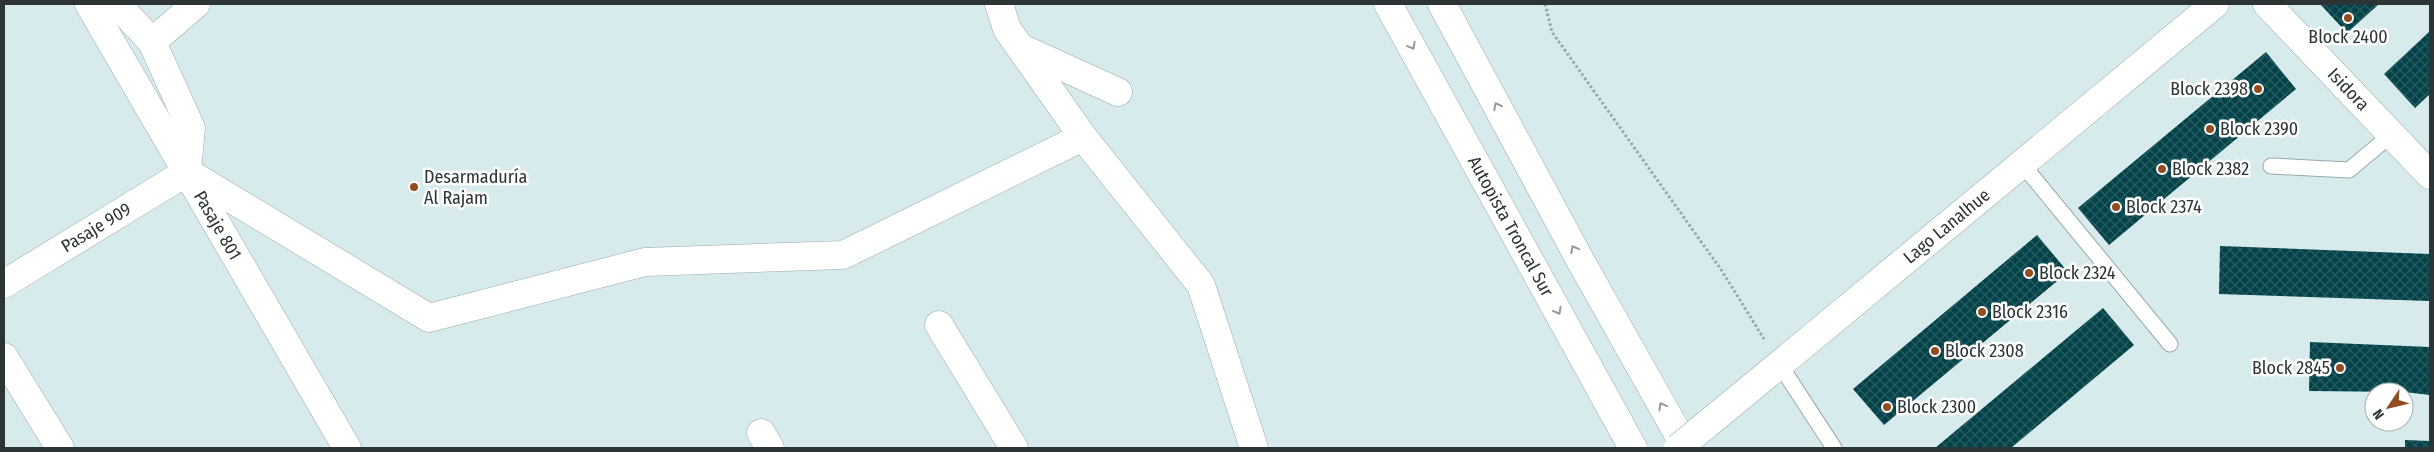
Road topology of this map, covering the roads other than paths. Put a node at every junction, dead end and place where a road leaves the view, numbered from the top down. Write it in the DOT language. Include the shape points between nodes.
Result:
graph roads {
  1 [pos="89,4"];
  2 [pos="117,4"];
  3 [pos="196,4"];
  4 [pos="999,4"];
  5 [pos="1388,4"];
  6 [pos="1442,4"];
  7 [pos="2215,4"];
  8 [pos="2267,4"];
  9 [pos="152,42"];
  10 [pos="1021,48"];
  11 [pos="1118,92"];
  12 [pos="2392,134"];
  13 [pos="1083,137"];
  14 [pos="2022,165"];
  15 [pos="2271,166"];
  16 [pos="187,172"];
  17 [pos="2430,174"];
  18 [pos="4,284"];
  19 [pos="940,324"];
  20 [pos="2170,344"];
  21 [pos="4,357"];
  22 [pos="1774,369"];
  23 [pos="60,448"];
  24 [pos="347,448"];
  25 [pos="1014,448"];
  26 [pos="1254,448"];
  27 [pos="1633,448"];
  28 [pos="1678,448"];
  29 [pos="1686,448"];
  30 [pos="1834,448"];
  1 -- 16 [label="main road, Pasaje 801"];
  2 -- 9 [label="main road"];
  3 -- 9 [label="main road"];
  4 -- 10 [label="main road" via="1007,29"];
  5 -- 27 [label="main road, Autopista Troncal Sur, one-way"];
  29 -- 6 [label="main road, one-way"];
  7 -- 14 [label="main road, Lago Lanalhue"];
  8 -- 12 [label="main road, Isidora"];
  9 -- 16 [label="main road" via="191,128"];
  10 -- 11 [label="main road"];
  10 -- 13 [label="main road"];
  12 -- 15 [label="lane" via="2349,170"];
  12 -- 17 [label="main road, Isidora"];
  13 -- 16 [label="main road" via="843,255 645,262 428,318"];
  13 -- 26 [label="main road" via="1202,284"];
  14 -- 20 [label="lane"];
  14 -- 22 [label="main road, Lago Lanalhue"];
  16 -- 18 [label="main road, Pasaje 909"];
  16 -- 24 [label="main road, Pasaje 801"];
  19 -- 25 [label="main road"];
  21 -- 23 [label="main road"];
  22 -- 28 [label="main road, Lago Lanalhue, bridge"];
  22 -- 30 [label="lane"];
}
